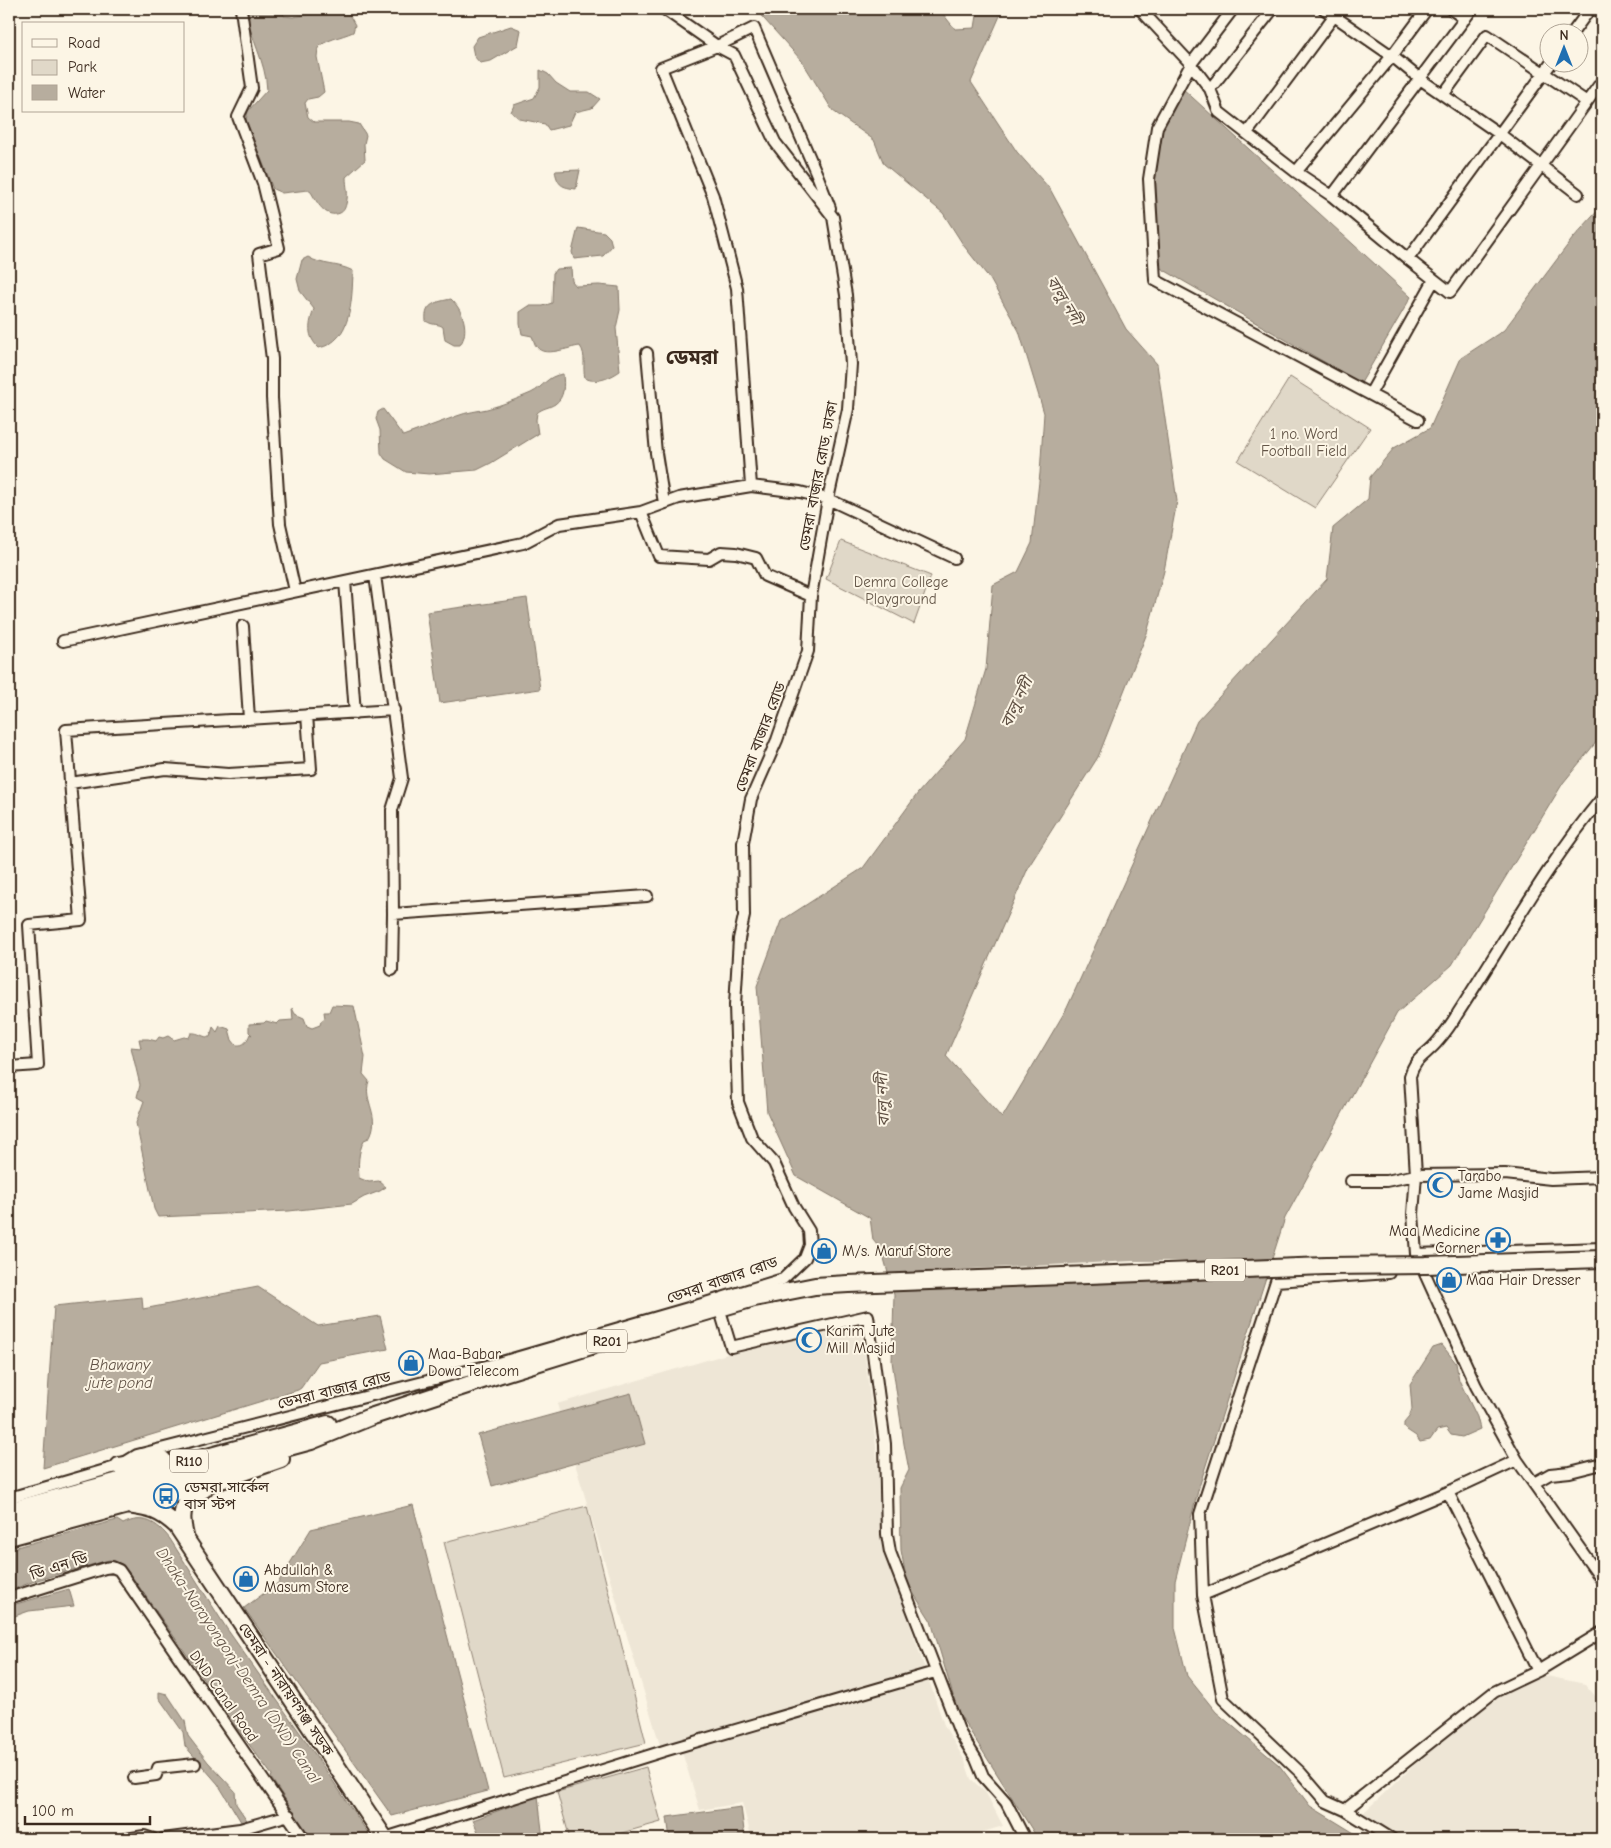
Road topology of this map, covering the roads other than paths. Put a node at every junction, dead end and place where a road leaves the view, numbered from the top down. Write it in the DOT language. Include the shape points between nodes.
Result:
graph roads {
  1 [pos="241,9"];
  2 [pos="664,9"];
  3 [pos="1140,9"];
  4 [pos="1233,9"];
  5 [pos="1273,9"];
  6 [pos="1324,9"];
  7 [pos="1427,9"];
  8 [pos="1451,9"];
  9 [pos="1472,9"];
  10 [pos="1590,9"];
  11 [pos="1594,9"];
  12 [pos="1602,14"];
  13 [pos="1334,16"];
  14 [pos="1465,19"];
  15 [pos="1580,22"];
  16 [pos="717,46"];
  17 [pos="1392,56"];
  18 [pos="1191,64"];
  19 [pos="1544,74"];
  20 [pos="1420,79"];
  21 [pos="1602,82"];
  22 [pos="1210,89"];
  23 [pos="1443,95"];
  24 [pos="1587,102"];
  25 [pos="1246,133"];
  26 [pos="1501,135"];
  27 [pos="1541,165"];
  28 [pos="1296,172"];
  29 [pos="1578,194"];
  30 [pos="1332,196"];
  31 [pos="833,218"];
  32 [pos="1408,260"];
  33 [pos="1434,280"];
  34 [pos="647,353"];
  35 [pos="1370,394"];
  36 [pos="1418,420"];
  37 [pos="751,486"];
  38 [pos="828,499"];
  39 [pos="664,503"];
  40 [pos="641,512"];
  41 [pos="954,558"];
  42 [pos="374,576"];
  43 [pos="345,581"];
  44 [pos="295,591"];
  45 [pos="811,596"];
  46 [pos="243,626"];
  47 [pos="63,641"];
  48 [pos="394,710"];
  49 [pos="355,713"];
  50 [pos="307,716"];
  51 [pos="249,719"];
  52 [pos="70,783"];
  53 [pos="1602,798"];
  54 [pos="647,896"];
  55 [pos="393,914"];
  56 [pos="392,970"];
  57 [pos="9,1067"];
  58 [pos="1416,1175"];
  59 [pos="1602,1177"];
  60 [pos="1351,1181"];
  61 [pos="1602,1248"];
  62 [pos="1416,1254"];
  63 [pos="1602,1259"];
  64 [pos="1424,1270"];
  65 [pos="722,1317"];
  66 [pos="370,1417"];
  67 [pos="311,1441"];
  68 [pos="225,1451"];
  69 [pos="1517,1460"];
  70 [pos="1602,1464"];
  71 [pos="118,1466"];
  72 [pos="221,1480"];
  73 [pos="1534,1483"];
  74 [pos="1448,1492"];
  75 [pos="9,1498"];
  76 [pos="128,1505"];
  77 [pos="9,1511"];
  78 [pos="9,1523"];
  79 [pos="9,1537"];
  80 [pos="186,1538"];
  81 [pos="119,1570"];
  82 [pos="1602,1580"];
  83 [pos="1203,1595"];
  84 [pos="9,1598"];
  85 [pos="1602,1632"];
  86 [pos="1538,1671"];
  87 [pos="936,1672"];
  88 [pos="195,1764"];
  89 [pos="134,1778"];
  90 [pos="1345,1810"];
  91 [pos="289,1814"];
  92 [pos="181,1838"];
  93 [pos="126,1839"];
  94 [pos="153,1839"];
  95 [pos="163,1839"];
  96 [pos="304,1839"];
  97 [pos="385,1839"];
  98 [pos="1025,1839"];
  99 [pos="1392,1839"];
  1 -- 44 [label="street" via="252,88 238,117 263,183 279,248 259,254 272,359 280,524"];
  2 -- 16 [label="street, ডেমরা বাজার রোড, ঢাকা"];
  3 -- 18 [label="street"];
  4 -- 18 [label="street"];
  5 -- 22 [label="street"];
  6 -- 13 [label="street"];
  7 -- 17 [label="street"];
  8 -- 14 [label="street"];
  9 -- 14 [label="street"];
  10 -- 15 [label="street"];
  11 -- 12 [label="street"];
  13 -- 17 [label="street"];
  13 -- 25 [label="street"];
  14 -- 20 [label="street"];
  16 -- 31 [label="street, ডেমরা বাজার রোড, ঢাকা" via="734,55 775,142"];
  16 -- 31 [label="street" via="754,28"];
  16 -- 37 [label="street" via="661,68 713,196 737,288"];
  17 -- 20 [label="street"];
  17 -- 28 [label="street"];
  18 -- 22 [label="street"];
  18 -- 35 [label="street" via="1157,127 1150,179 1155,280"];
  19 -- 23 [label="street" via="1488,35"];
  19 -- 24 [label="street"];
  19 -- 26 [label="street"];
  20 -- 23 [label="street"];
  20 -- 30 [label="street"];
  21 -- 24 [label="street"];
  22 -- 25 [label="street" via="1219,112"];
  23 -- 26 [label="street"];
  24 -- 27 [label="street"];
  25 -- 28 [label="street"];
  26 -- 27 [label="street"];
  26 -- 32 [label="street"];
  27 -- 29 [label="street"];
  27 -- 33 [label="street" via="1450,292"];
  28 -- 30 [label="street"];
  30 -- 32 [label="street"];
  31 -- 38 [label="street, ডেমরা বাজার রোড, ঢাকা" via="846,295 851,364 848,409"];
  32 -- 33 [label="street"];
  33 -- 35 [label="street"];
  34 -- 39 [label="street"];
  35 -- 36 [label="street"];
  37 -- 38 [label="street"];
  37 -- 39 [label="street"];
  38 -- 41 [label="street"];
  38 -- 45 [label="street, ডেমরা বাজার রোড, ঢাকা"];
  39 -- 40 [label="street"];
  40 -- 42 [label="street" via="559,524 523,543"];
  40 -- 45 [label="street" via="658,556 709,559 721,552 756,558 765,576"];
  42 -- 43 [label="street"];
  42 -- 48 [label="street"];
  43 -- 44 [label="street"];
  43 -- 49 [label="street"];
  44 -- 47 [label="street"];
  45 -- 71 [label="street, ডেমরা বাজার রোড" via="808,651 777,740 750,799 743,843 744,916 739,939 735,1005 738,1102 752,1138 774,1163 809,1231 810,1245 805,1258 783,1279 702,1304 498,1363 137,1455"];
  46 -- 51 [label="street"];
  48 -- 49 [label="street"];
  48 -- 55 [label="street" via="402,778 392,810"];
  49 -- 50 [label="street"];
  50 -- 51 [label="street"];
  50 -- 52 [label="street" via="312,769 228,774 165,769"];
  51 -- 52 [label="street" via="66,730"];
  52 -- 57 [label="street" via="81,920 29,925 38,1065"];
  53 -- 58 [label="street" via="1530,898 1438,1042 1414,1064 1410,1076"];
  54 -- 55 [label="street"];
  55 -- 56 [label="street"];
  58 -- 59 [label="street" via="1504,1174 1551,1179"];
  58 -- 60 [label="street" via="1386,1181"];
  58 -- 62 [label="street" via="1413,1214"];
  61 -- 62 [label="street"];
  62 -- 64 [label="street"];
  63 -- 66 [label="main road, R201, bridge" via="1326,1266 848,1284 792,1289 617,1338"];
  64 -- 69 [label="street" via="1476,1386"];
  64 -- 83 [label="street" via="1276,1281 1200,1514"];
  65 -- 87 [label="street" via="731,1347 868,1316 885,1444 890,1552"];
  66 -- 67 [label="main road, R110"];
  66 -- 68 [label="main road, R110" via="341,1421"];
  67 -- 72 [label="main road" via="285,1458"];
  67 -- 78 [label="main road, R110"];
  68 -- 71 [label="main road"];
  68 -- 77 [label="main road, R110"];
  69 -- 73 [label="street"];
  69 -- 74 [label="street"];
  70 -- 73 [label="street" via="1550,1474"];
  71 -- 75 [label="street, ডেমরা বাজার রোড"];
  72 -- 76 [label="main road"];
  72 -- 80 [label="main road, ডেমরা - নারায়ণগঞ্জ সড়ক / R110" via="193,1495 184,1507 181,1515"];
  73 -- 82 [label="street"];
  74 -- 83 [label="street"];
  74 -- 86 [label="street"];
  76 -- 79 [label="main road"];
  76 -- 80 [label="main road, ডেমরা - নারায়ণগঞ্জ সড়ক / R110" via="147,1507 165,1515"];
  80 -- 97 [label="main road, ডেমরা - নারায়ণগঞ্জ সড়ক / R110"];
  81 -- 84 [label="street, ডি এন ডি" via="105,1568"];
  81 -- 91 [label="street, DND Canal Road"];
  83 -- 90 [label="street" via="1222,1699 1301,1773 1325,1801"];
  85 -- 86 [label="street"];
  86 -- 90 [label="street" via="1494,1692"];
  87 -- 97 [label="street" via="667,1750"];
  87 -- 98 [label="street" via="960,1733 983,1776 1006,1802"];
  88 -- 89 [label="street" via="158,1768 156,1775"];
  90 -- 99 [label="street"];
  91 -- 92 [label="street" via="243,1828"];
  91 -- 96 [label="street, DND Canal Road"];
  92 -- 95 [label="street"];
  93 -- 94 [label="street" via="144,1836"];
}
